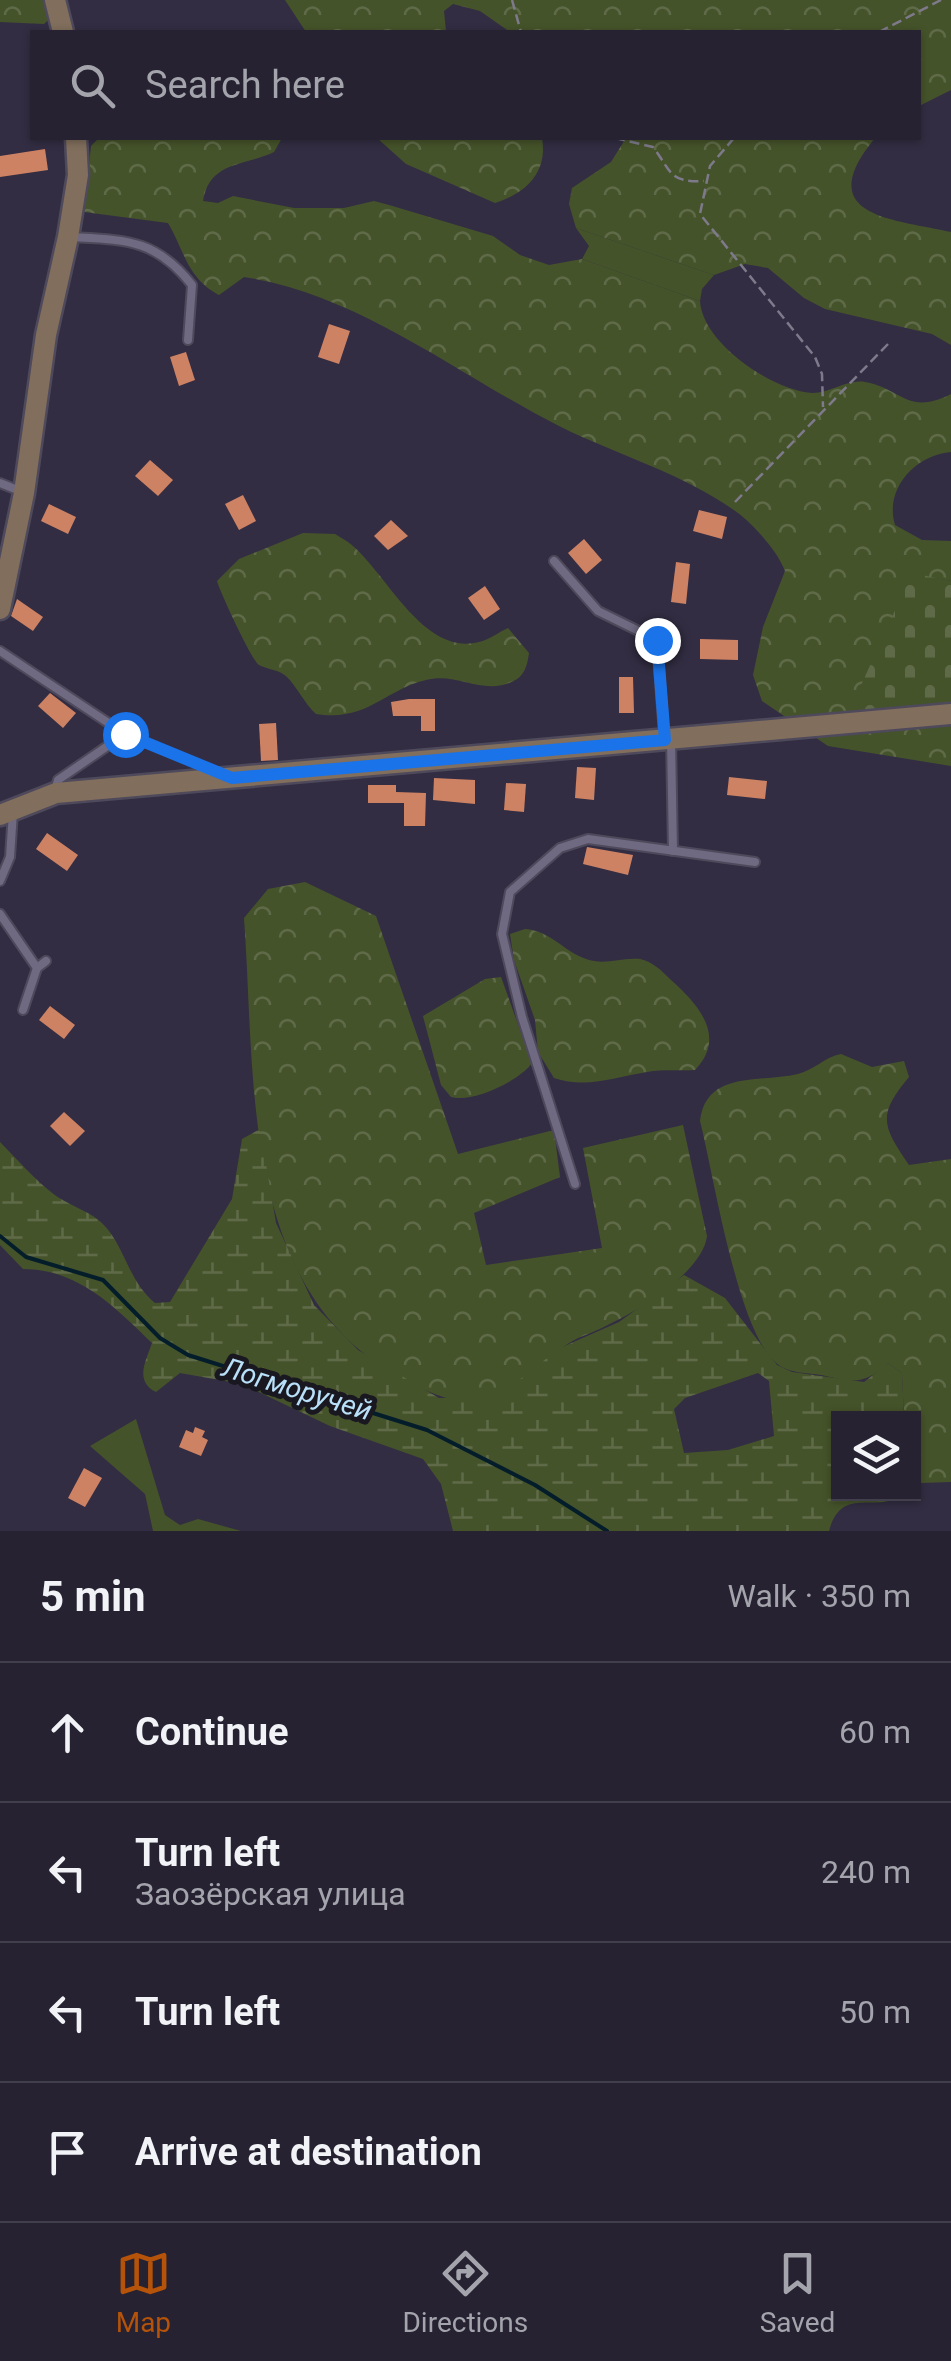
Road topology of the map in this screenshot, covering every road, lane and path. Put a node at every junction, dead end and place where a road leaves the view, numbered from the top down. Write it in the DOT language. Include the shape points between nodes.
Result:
graph roads {
  1 [pos="56,0"];
  2 [pos="512,0"];
  3 [pos="940,0"];
  4 [pos="64,30"];
  5 [pos="521,30"];
  6 [pos="883,30"];
  7 [pos="79,140"];
  8 [pos="623,140"];
  9 [pos="732,140"];
  10 [pos="706,181"];
  11 [pos="68,237"];
  12 [pos="188,340"];
  13 [pos="888,344"];
  14 [pos="822,407"];
  15 [pos="0,483"];
  16 [pos="24,493"];
  17 [pos="735,502"];
  18 [pos="554,561"];
  19 [pos="0,609"];
  20 [pos="0,651"];
  21 [pos="951,714"];
  22 [pos="125,734"];
  23 [pos="668,740"];
  24 [pos="232,778"];
  25 [pos="56,793"];
  26 [pos="7,811"];
  27 [pos="673,852"];
  28 [pos="755,862"];
  29 [pos="0,882"];
  30 [pos="0,914"];
  31 [pos="46,961"];
  32 [pos="36,968"];
  33 [pos="23,1010"];
  34 [pos="575,1184"];
  1 -- 4 [label="street"];
  2 -- 5 [label="path"];
  3 -- 6 [label="path"];
  7 -- 11 [label="street"];
  8 -- 10 [label="path" via="653,147 677,178"];
  9 -- 10 [label="path"];
  10 -- 14 [label="path" via="700,214 814,356 822,374"];
  11 -- 12 [label="lane" via="130,240 170,258 192,285"];
  11 -- 16 [label="street" via="46,334"];
  13 -- 14 [label="path"];
  14 -- 17 [label="path"];
  15 -- 16 [label="lane"];
  16 -- 19 [label="street"];
  18 -- 23 [label="lane" via="598,610 657,640"];
  20 -- 22 [label="lane"];
  21 -- 23 [label="street"];
  22 -- 24 [label="path"];
  22 -- 25 [label="lane" via="58,780"];
  23 -- 24 [label="street"];
  23 -- 27 [label="lane"];
  24 -- 25 [label="street"];
  25 -- 26 [label="street"];
  26 -- 29 [label="lane" via="10,857"];
  27 -- 28 [label="lane"];
  27 -- 34 [label="lane" via="588,839 560,848 517,882 502,918 522,1016"];
  30 -- 32 [label="lane"];
  31 -- 32 [label="lane"];
  32 -- 33 [label="lane"];
}
